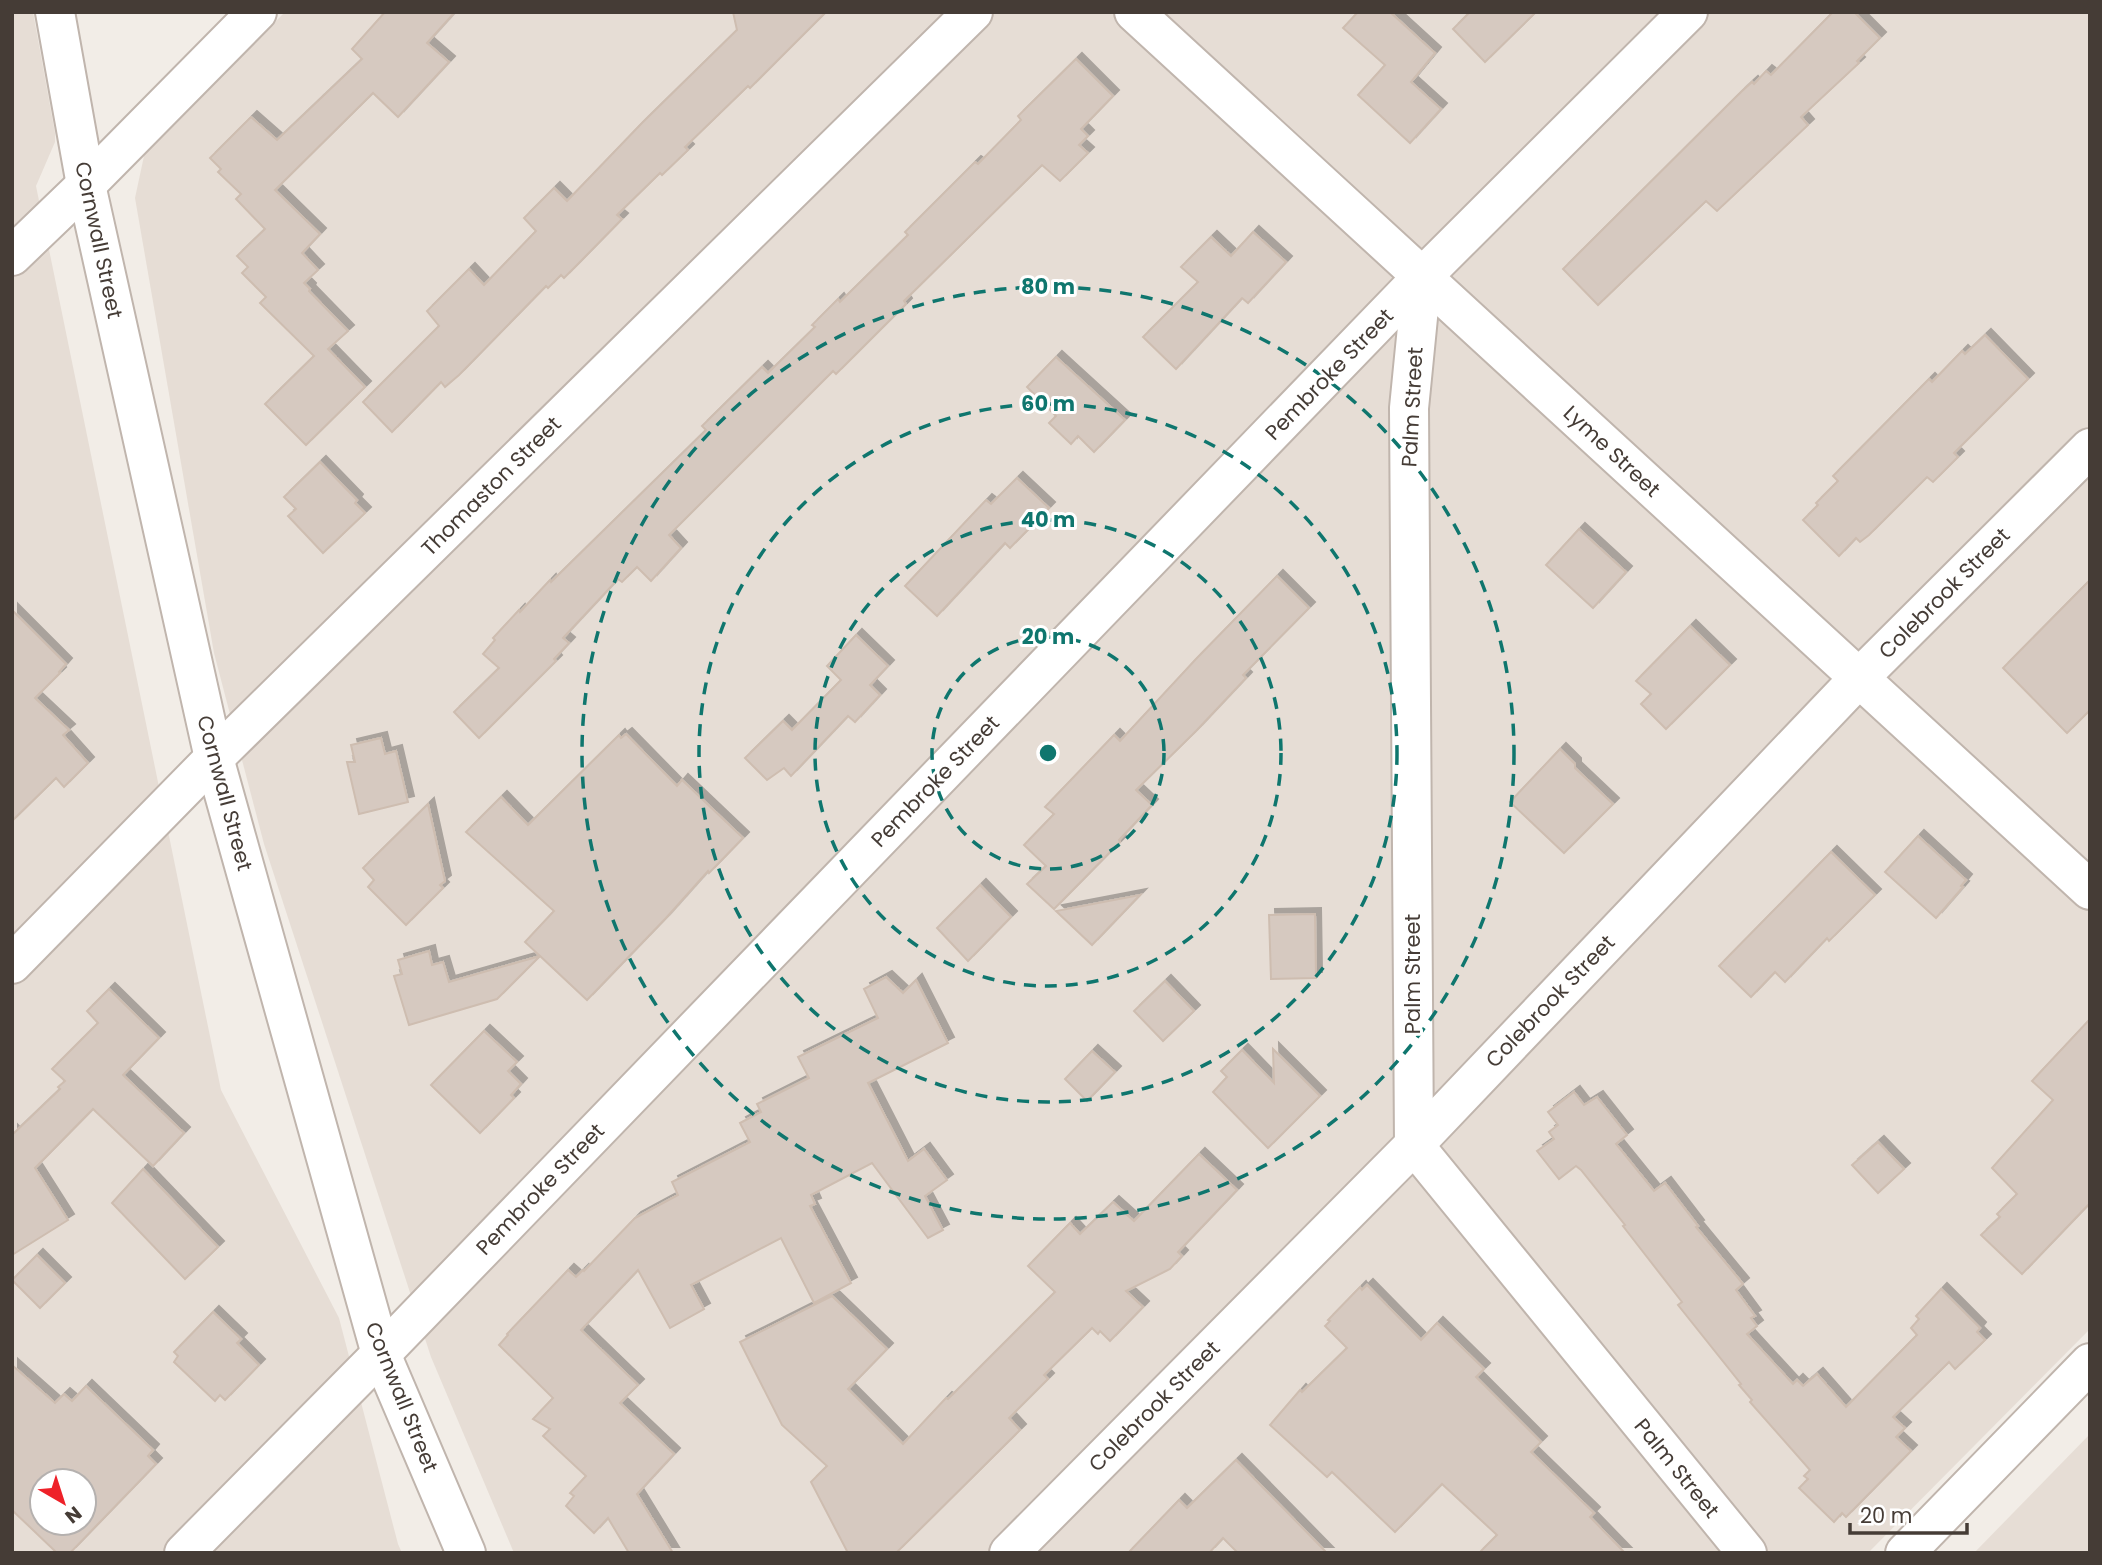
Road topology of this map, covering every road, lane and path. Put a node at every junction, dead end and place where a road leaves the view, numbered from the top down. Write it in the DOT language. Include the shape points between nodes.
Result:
graph roads {
  1 [pos="55,12"];
  2 [pos="257,12"];
  3 [pos="973,12"];
  4 [pos="1134,12"];
  5 [pos="1688,12"];
  6 [pos="86,185"];
  7 [pos="12,256"];
  8 [pos="1422,276"];
  9 [pos="2090,447"];
  10 [pos="1858,678"];
  11 [pos="214,758"];
  12 [pos="2090,890"];
  13 [pos="12,964"];
  14 [pos="1413,1145"];
  15 [pos="380,1354"];
  16 [pos="2090,1363"];
  17 [pos="184,1553"];
  18 [pos="466,1553"];
  19 [pos="1009,1553"];
  20 [pos="1747,1553"];
  21 [pos="1905,1553"];
  1 -- 6 [label="street, Cornwall Street"];
  2 -- 6 [label="street"];
  3 -- 11 [label="street, Thomaston Street"];
  4 -- 8 [label="street, Lyme Street"];
  5 -- 8 [label="street, Pembroke Street"];
  6 -- 7 [label="street"];
  6 -- 11 [label="street, Cornwall Street"];
  8 -- 10 [label="street, Lyme Street"];
  8 -- 14 [label="street, Palm Street" via="1409,408"];
  8 -- 15 [label="street, Pembroke Street"];
  9 -- 10 [label="street, Colebrook Street"];
  10 -- 12 [label="street, Lyme Street"];
  10 -- 14 [label="street, Colebrook Street"];
  11 -- 13 [label="street, Thomaston Street"];
  11 -- 15 [label="street, Cornwall Street"];
  14 -- 19 [label="street, Colebrook Street"];
  14 -- 20 [label="street, Palm Street"];
  15 -- 17 [label="street, Pembroke Street"];
  15 -- 18 [label="street, Cornwall Street"];
  16 -- 21 [label="street"];
}
